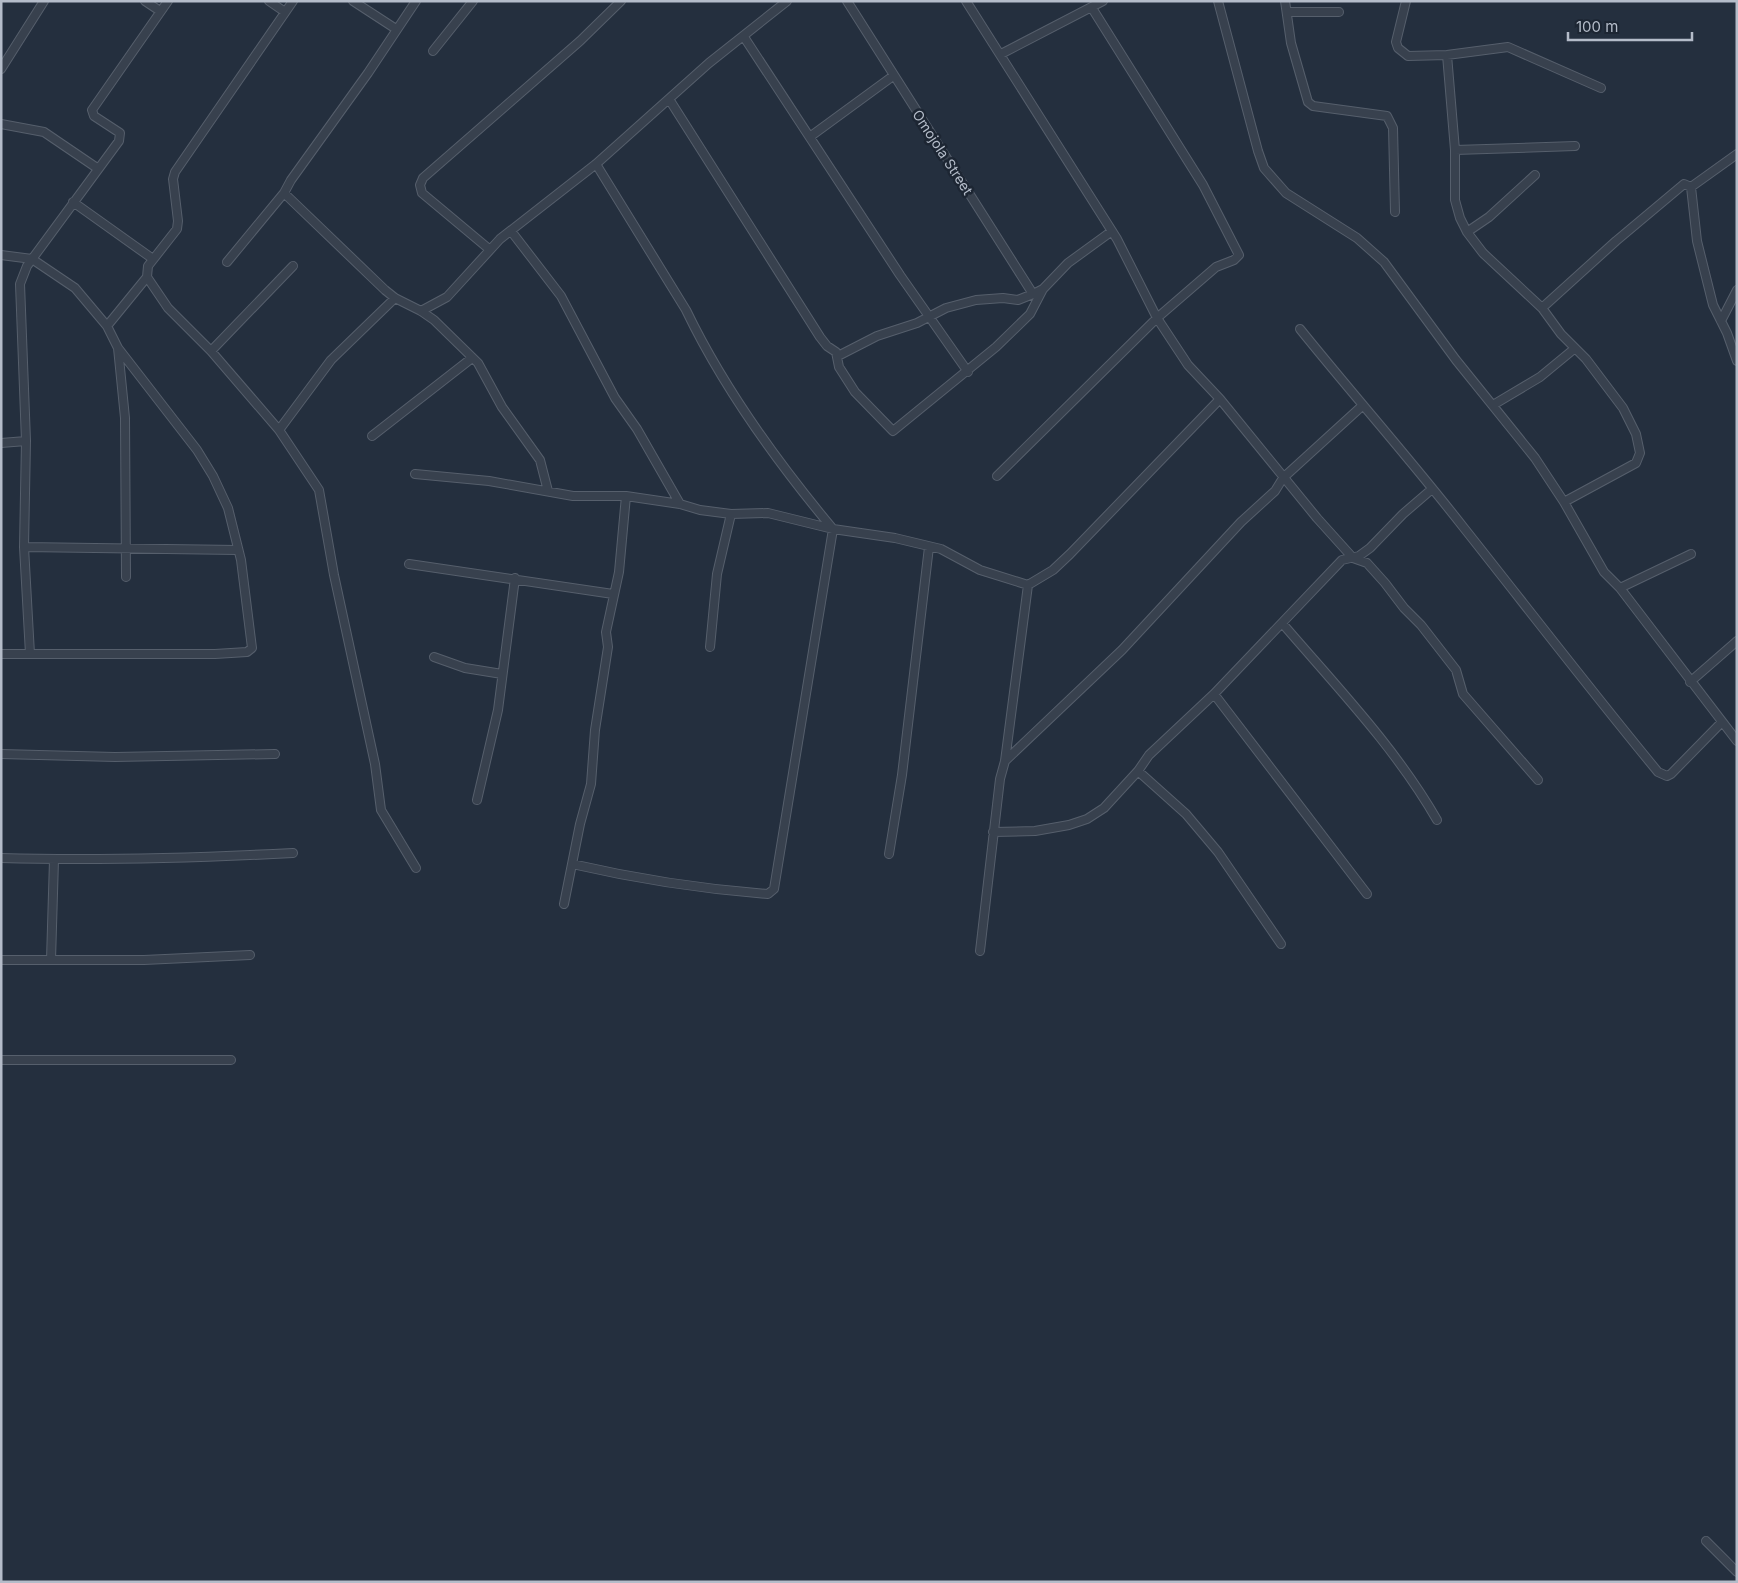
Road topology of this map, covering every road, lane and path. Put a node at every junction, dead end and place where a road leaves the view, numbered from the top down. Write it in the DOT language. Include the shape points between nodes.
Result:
graph roads {
  1 [pos="44,1"];
  2 [pos="145,1"];
  3 [pos="168,1"];
  4 [pos="269,1"];
  5 [pos="292,1"];
  6 [pos="353,1"];
  7 [pos="416,1"];
  8 [pos="473,1"];
  9 [pos="621,1"];
  10 [pos="787,1"];
  11 [pos="847,1"];
  12 [pos="966,1"];
  13 [pos="1103,1"];
  14 [pos="1218,1"];
  15 [pos="1285,1"];
  16 [pos="1406,1"];
  17 [pos="1092,8"];
  18 [pos="160,12"];
  19 [pos="285,12"];
  20 [pos="1287,12"];
  21 [pos="1338,12"];
  22 [pos="396,29"];
  23 [pos="744,37"];
  24 [pos="433,51"];
  25 [pos="1001,54"];
  26 [pos="1447,55"];
  27 [pos="1,69"];
  28 [pos="893,76"];
  29 [pos="1601,88"];
  30 [pos="669,99"];
  31 [pos="2,126"];
  32 [pos="811,136"];
  33 [pos="1575,146"];
  34 [pos="1455,150"];
  35 [pos="1737,154"];
  36 [pos="596,164"];
  37 [pos="98,168"];
  38 [pos="1534,175"];
  39 [pos="1691,187"];
  40 [pos="284,194"];
  41 [pos="73,202"];
  42 [pos="1395,212"];
  43 [pos="510,231"];
  44 [pos="1112,231"];
  45 [pos="1467,232"];
  46 [pos="489,249"];
  47 [pos="1,255"];
  48 [pos="32,259"];
  49 [pos="153,259"];
  50 [pos="227,262"];
  51 [pos="293,266"];
  52 [pos="148,277"];
  53 [pos="1043,289"];
  54 [pos="1737,290"];
  55 [pos="1033,294"];
  56 [pos="395,298"];
  57 [pos="1542,308"];
  58 [pos="421,311"];
  59 [pos="930,316"];
  60 [pos="1156,318"];
  61 [pos="1721,321"];
  62 [pos="107,326"];
  63 [pos="1300,329"];
  64 [pos="118,348"];
  65 [pos="1574,349"];
  66 [pos="211,351"];
  67 [pos="838,356"];
  68 [pos="472,358"];
  69 [pos="1737,361"];
  70 [pos="968,372"];
  71 [pos="1220,399"];
  72 [pos="1493,405"];
  73 [pos="1362,406"];
  74 [pos="279,430"];
  75 [pos="372,436"];
  76 [pos="26,441"];
  77 [pos="1,443"];
  78 [pos="415,474"];
  79 [pos="998,476"];
  80 [pos="1283,478"];
  81 [pos="1432,488"];
  82 [pos="548,491"];
  83 [pos="626,496"];
  84 [pos="1564,502"];
  85 [pos="680,504"];
  86 [pos="730,514"];
  87 [pos="833,529"];
  88 [pos="24,547"];
  89 [pos="929,547"];
  90 [pos="125,549"];
  91 [pos="237,550"];
  92 [pos="1691,554"];
  93 [pos="1353,558"];
  94 [pos="409,564"];
  95 [pos="126,577"];
  96 [pos="515,578"];
  97 [pos="1028,585"];
  98 [pos="1620,588"];
  99 [pos="613,594"];
  100 [pos="1282,622"];
  101 [pos="1737,641"];
  102 [pos="710,646"];
  103 [pos="1,654"];
  104 [pos="30,654"];
  105 [pos="434,658"];
  106 [pos="502,674"];
  107 [pos="1690,682"];
  108 [pos="1214,694"];
  109 [pos="1721,723"];
  110 [pos="1737,742"];
  111 [pos="1,754"];
  112 [pos="275,754"];
  113 [pos="1005,761"];
  114 [pos="1138,771"];
  115 [pos="1538,780"];
  116 [pos="477,800"];
  117 [pos="1438,820"];
  118 [pos="993,832"];
  119 [pos="293,853"];
  120 [pos="889,854"];
  121 [pos="1,858"];
  122 [pos="54,860"];
  123 [pos="572,864"];
  124 [pos="416,868"];
  125 [pos="1367,894"];
  126 [pos="564,904"];
  127 [pos="1282,944"];
  128 [pos="980,951"];
  129 [pos="250,955"];
  130 [pos="1,960"];
  131 [pos="51,960"];
  132 [pos="1,1060"];
  133 [pos="232,1060"];
  134 [pos="1706,1541"];
  135 [pos="1737,1572"];
  1 -- 27 [label="street"];
  2 -- 18 [label="street"];
  3 -- 18 [label="street"];
  4 -- 19 [label="street"];
  5 -- 19 [label="street"];
  6 -- 22 [label="street"];
  7 -- 22 [label="street"];
  8 -- 24 [label="street"];
  9 -- 46 [label="street" via="423,178 420,185 422,193"];
  10 -- 23 [label="street"];
  11 -- 28 [label="street, Omojola Street"];
  12 -- 25 [label="street"];
  13 -- 17 [label="street"];
  14 -- 72 [label="street" via="1264,168 1286,193 1356,238 1384,262"];
  15 -- 20 [label="street"];
  16 -- 26 [label="street" via="1396,42 1398,48 1408,56"];
  17 -- 25 [label="street"];
  17 -- 60 [label="street" via="1239,252 1234,260 1216,267"];
  18 -- 37 [label="street" via="92,110 94,116 121,137"];
  19 -- 49 [label="street" via="175,172 177,228"];
  20 -- 21 [label="street"];
  20 -- 42 [label="street" via="1291,43 1310,104 1387,116 1394,128"];
  22 -- 40 [label="street"];
  23 -- 30 [label="street"];
  23 -- 32 [label="street"];
  25 -- 44 [label="street"];
  26 -- 29 [label="street" via="1508,47"];
  26 -- 34 [label="street"];
  28 -- 32 [label="street"];
  28 -- 55 [label="street, Omojola Street"];
  30 -- 36 [label="street"];
  30 -- 67 [label="street" via="820,337"];
  31 -- 37 [label="street" via="44,132"];
  32 -- 59 [label="street"];
  33 -- 34 [label="street"];
  34 -- 45 [label="street" via="1455,200"];
  35 -- 39 [label="street"];
  36 -- 43 [label="street"];
  36 -- 87 [label="street" via="734,393 797,486"];
  37 -- 41 [label="street"];
  38 -- 45 [label="street" via="1489,217"];
  39 -- 57 [label="street" via="1684,184"];
  39 -- 61 [label="street" via="1697,241 1713,305"];
  40 -- 50 [label="street"];
  40 -- 56 [label="street"];
  41 -- 48 [label="street"];
  41 -- 49 [label="street"];
  43 -- 46 [label="street"];
  43 -- 85 [label="street" via="561,296 615,398 637,429"];
  44 -- 53 [label="street" via="1068,263"];
  44 -- 60 [label="street"];
  45 -- 57 [label="street" via="1483,253"];
  46 -- 58 [label="street" via="447,297"];
  47 -- 48 [label="street"];
  48 -- 62 [label="street" via="75,288"];
  48 -- 76 [label="street" via="20,284"];
  49 -- 52 [label="street" via="148,266"];
  51 -- 66 [label="street"];
  52 -- 62 [label="street"];
  52 -- 66 [label="street" via="168,308"];
  53 -- 55 [label="street"];
  53 -- 70 [label="street" via="1030,314"];
  54 -- 61 [label="street"];
  55 -- 59 [label="street" via="1018,300 976,300"];
  56 -- 58 [label="street"];
  56 -- 74 [label="street" via="331,360"];
  57 -- 65 [label="street"];
  58 -- 68 [label="street"];
  59 -- 67 [label="street" via="877,336"];
  59 -- 70 [label="street"];
  60 -- 71 [label="street" via="1188,365"];
  60 -- 79 [label="street"];
  61 -- 69 [label="street"];
  62 -- 64 [label="street"];
  63 -- 73 [label="street"];
  64 -- 90 [label="street" via="125,418"];
  64 -- 91 [label="street" via="197,450 213,476 228,508"];
  65 -- 72 [label="street" via="1540,377"];
  65 -- 84 [label="street" via="1586,359 1623,408 1636,434 1640,453 1636,463"];
  66 -- 74 [label="street"];
  67 -- 70 [label="street" via="839,367 855,392 893,431"];
  68 -- 75 [label="street"];
  68 -- 82 [label="street" via="540,460"];
  71 -- 80 [label="street"];
  71 -- 97 [label="street" via="1070,554 1053,570"];
  72 -- 84 [label="street" via="1535,458"];
  73 -- 80 [label="street"];
  73 -- 81 [label="street"];
  74 -- 124 [label="street" via="319,490 375,764 381,810"];
  76 -- 77 [label="street"];
  76 -- 88 [label="street"];
  78 -- 82 [label="street" via="489,480"];
  80 -- 93 [label="street"];
  80 -- 113 [label="street" via="1275,491 1241,522 1122,650"];
  81 -- 93 [label="street" via="1370,548"];
  81 -- 109 [label="street" via="1574,671 1658,772 1667,776 1671,774"];
  82 -- 83 [label="street" via="586,497"];
  83 -- 85 [label="street"];
  83 -- 99 [label="street"];
  84 -- 98 [label="street" via="1604,572"];
  85 -- 86 [label="street"];
  86 -- 87 [label="street" via="768,513"];
  86 -- 102 [label="street" via="718,574"];
  87 -- 89 [label="street" via="896,538"];
  87 -- 123 [label="street" via="774,889 768,894 682,886"];
  88 -- 90 [label="street"];
  88 -- 104 [label="street"];
  89 -- 97 [label="street" via="953,554 980,570"];
  89 -- 120 [label="street" via="902,775"];
  90 -- 91 [label="street"];
  90 -- 95 [label="street"];
  91 -- 104 [label="street" via="241,560 250,650 215,654"];
  92 -- 98 [label="street"];
  93 -- 100 [label="street" via="1342,560"];
  93 -- 115 [label="street" via="1372,568 1421,626 1456,670 1463,694"];
  94 -- 96 [label="street" via="478,576"];
  96 -- 99 [label="street"];
  96 -- 106 [label="street"];
  97 -- 113 [label="street"];
  98 -- 107 [label="street"];
  99 -- 123 [label="street" via="590,784"];
  100 -- 108 [label="street"];
  100 -- 117 [label="street" via="1416,782"];
  101 -- 107 [label="street"];
  103 -- 104 [label="street"];
  105 -- 106 [label="street"];
  106 -- 116 [label="street" via="498,710"];
  107 -- 109 [label="street"];
  108 -- 114 [label="street"];
  108 -- 125 [label="street"];
  109 -- 110 [label="street"];
  111 -- 112 [label="street" via="106,757"];
  113 -- 118 [label="street"];
  114 -- 118 [label="street" via="1104,808 1087,819 1052,828"];
  114 -- 127 [label="street" via="1186,814 1218,852"];
  118 -- 128 [label="street"];
  119 -- 122 [label="street"];
  121 -- 122 [label="street"];
  122 -- 131 [label="street"];
  123 -- 126 [label="street"];
  129 -- 131 [label="street"];
  130 -- 131 [label="street"];
  132 -- 133 [label="street"];
  134 -- 135 [label="street"];
}
